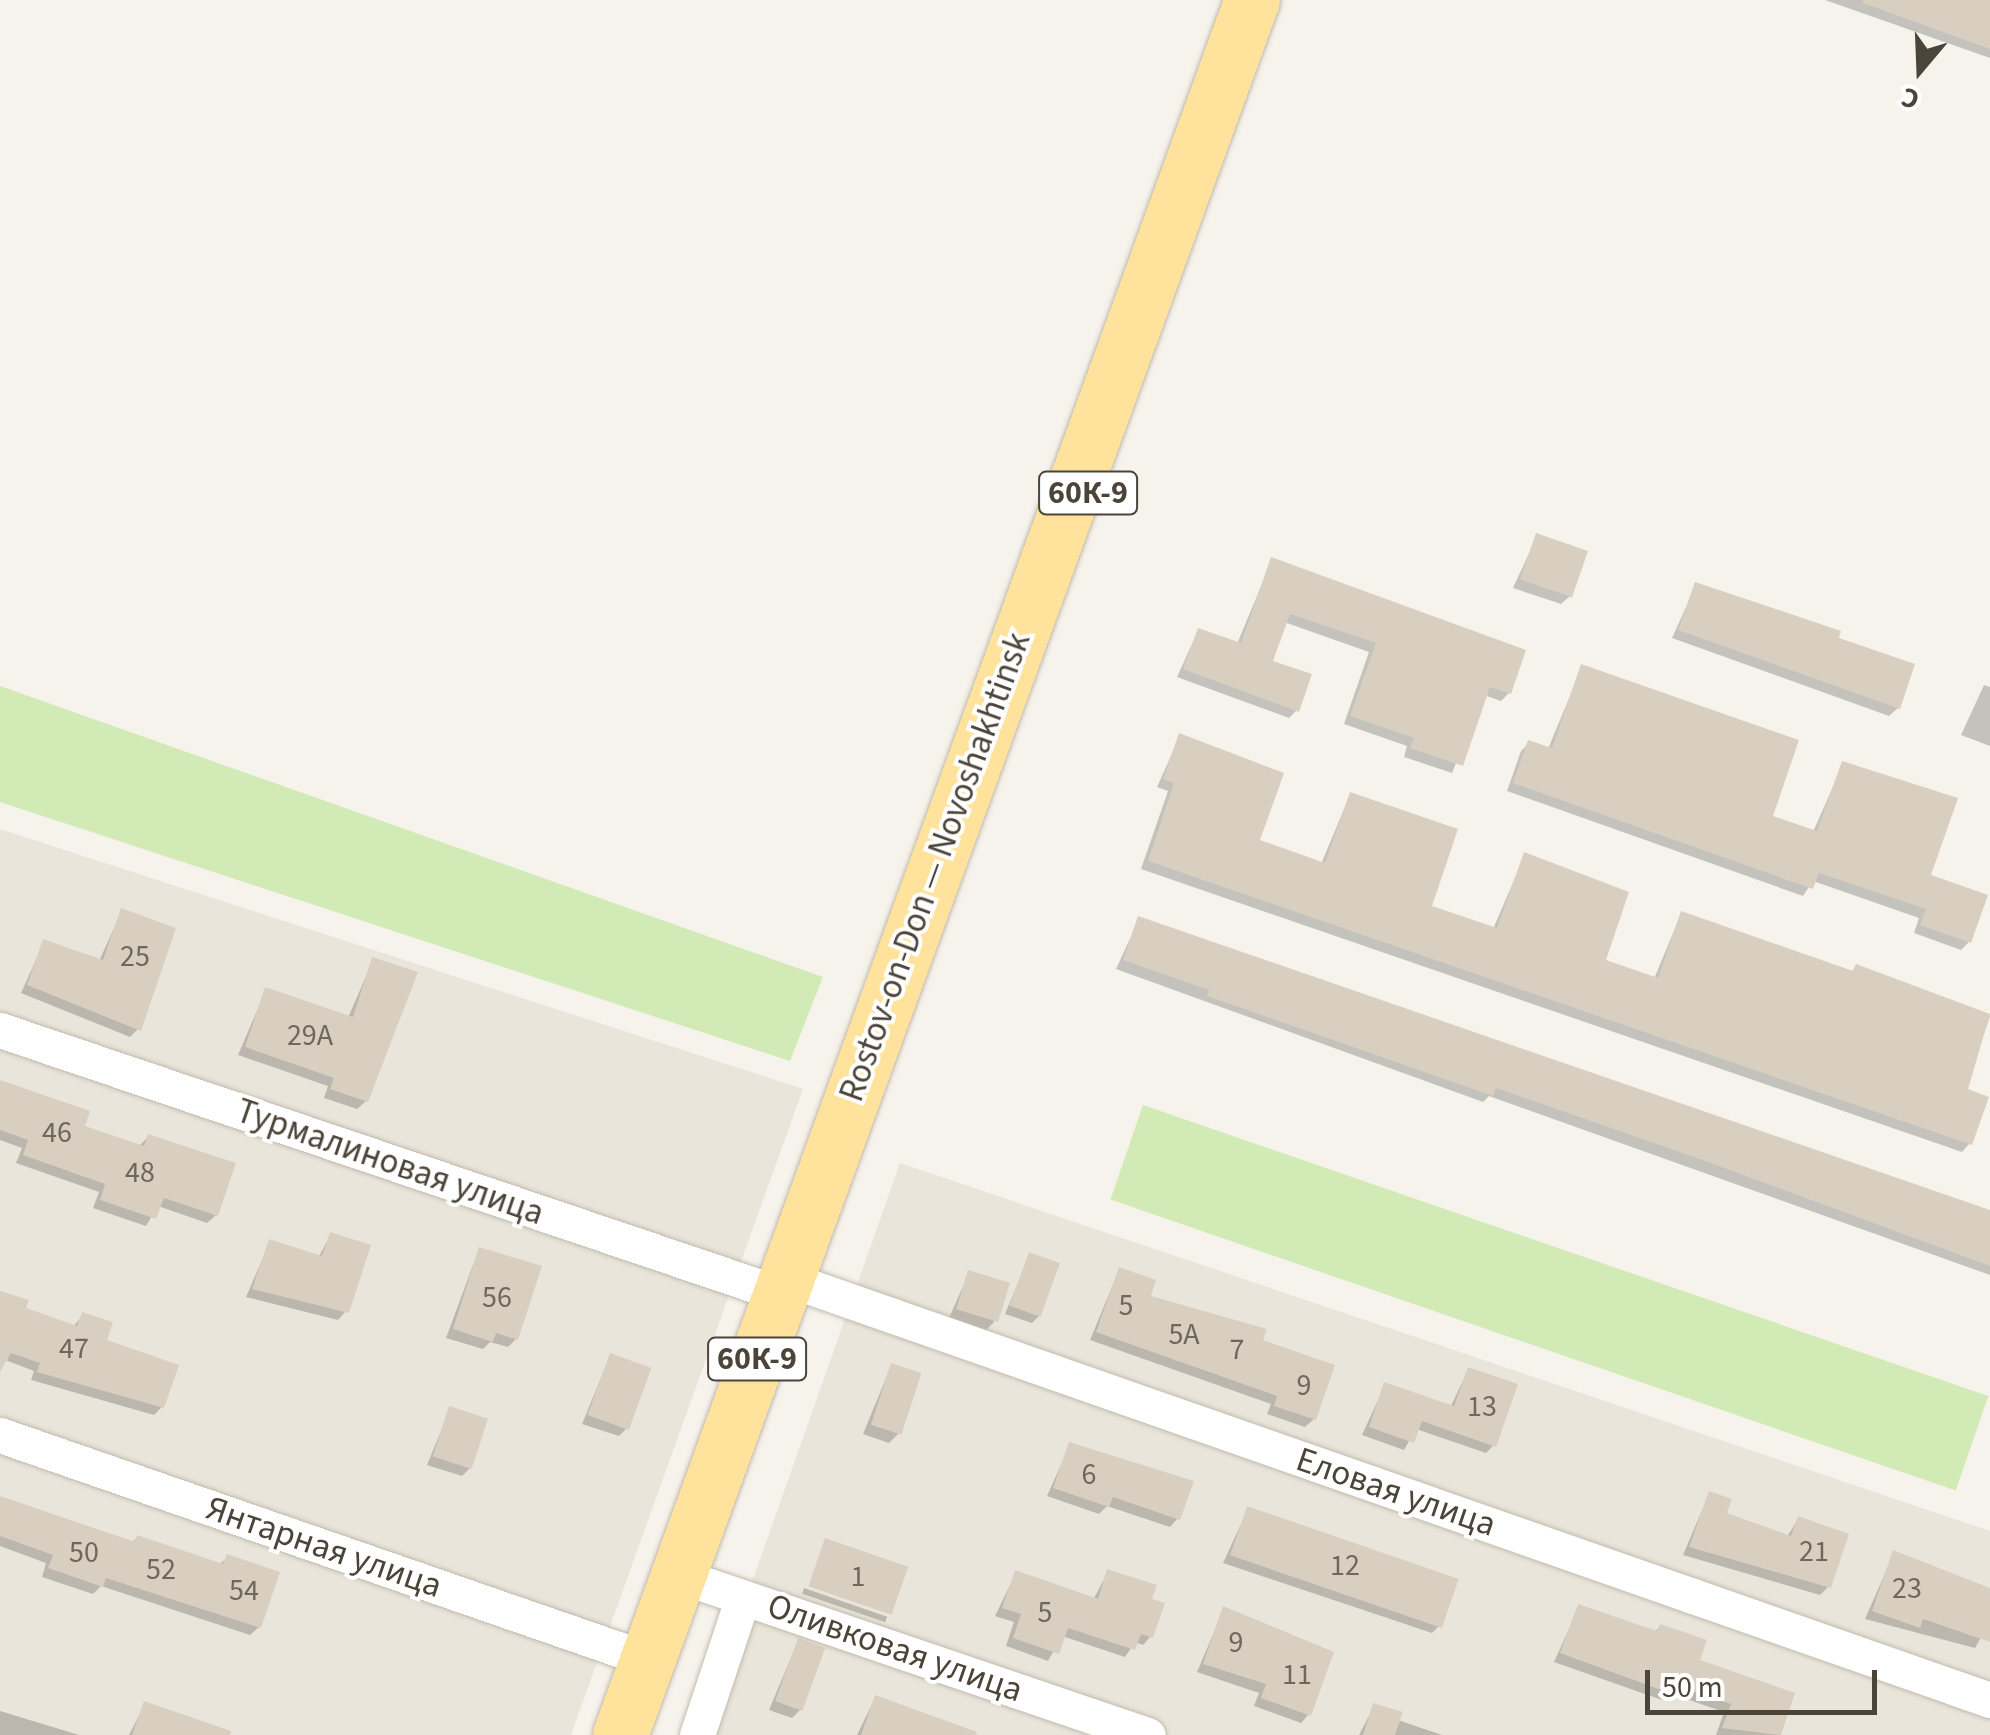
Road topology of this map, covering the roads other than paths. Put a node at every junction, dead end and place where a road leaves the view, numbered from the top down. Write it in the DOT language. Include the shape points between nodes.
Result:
graph roads {
  1 [pos="1252,0"];
  2 [pos="1270,0"];
  3 [pos="901,984"];
  4 [pos="0,1030"];
  5 [pos="791,1289"];
  6 [pos="0,1435"];
  7 [pos="721,1589"];
  8 [pos="647,1659"];
  9 [pos="1990,1700"];
  10 [pos="620,1735"];
  11 [pos="642,1735"];
  12 [pos="696,1735"];
  13 [pos="1148,1735"];
  1 -- 3 [label="main road, Rostov-on-Don — Novoshakhtinsk / 60К-9"];
  2 -- 3 [label="main road, Rostov-on-Don — Novoshakhtinsk / 60К-9"];
  3 -- 5 [label="main road, Rostov-on-Don — Novoshakhtinsk / 60К-9"];
  4 -- 5 [label="street, Турмалиновая улица"];
  5 -- 7 [label="main road, Rostov-on-Don — Novoshakhtinsk / 60К-9"];
  5 -- 8 [label="main road, Rostov-on-Don — Novoshakhtinsk / 60К-9"];
  5 -- 9 [label="street, Еловая улица"];
  6 -- 8 [label="street, Янтарная улица"];
  7 -- 11 [label="main road, Rostov-on-Don — Novoshakhtinsk / 60К-9"];
  7 -- 12 [label="street"];
  7 -- 13 [label="street, Оливковая улица"];
  8 -- 10 [label="main road, Rostov-on-Don — Novoshakhtinsk / 60К-9"];
}
